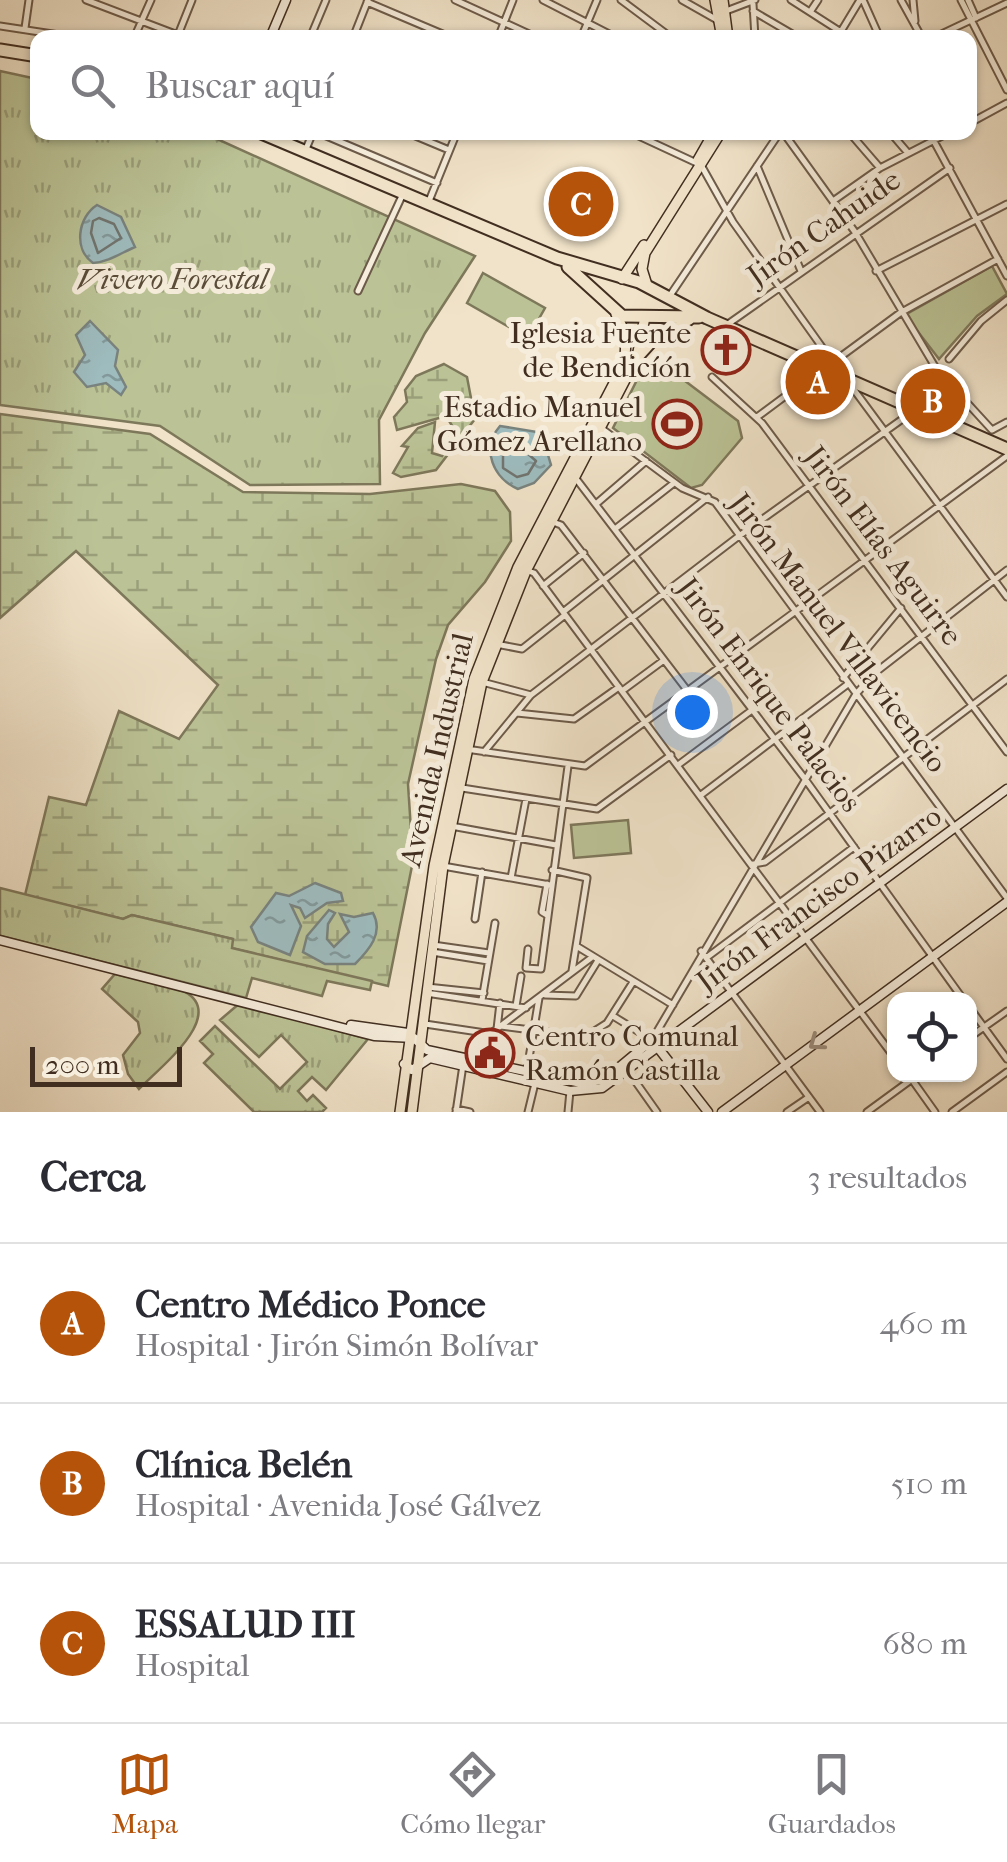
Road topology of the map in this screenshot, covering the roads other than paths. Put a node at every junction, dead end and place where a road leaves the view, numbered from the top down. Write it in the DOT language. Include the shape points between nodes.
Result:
graph roads {
  1 [pos="28,0"];
  2 [pos="86,0"];
  3 [pos="150,0"];
  4 [pos="192,0"];
  5 [pos="286,0"];
  6 [pos="326,0"];
  7 [pos="455,0"];
  8 [pos="513,0"];
  9 [pos="543,0"];
  10 [pos="596,0"];
  11 [pos="621,0"];
  12 [pos="682,0"];
  13 [pos="714,0"];
  14 [pos="791,0"];
  15 [pos="818,0"];
  16 [pos="863,0"];
  17 [pos="901,0"];
  18 [pos="913,0"];
  19 [pos="964,0"];
  20 [pos="368,1"];
  21 [pos="1007,3"];
  22 [pos="754,5"];
  23 [pos="810,12"];
  24 [pos="724,13"];
  25 [pos="142,19"];
  26 [pos="974,19"];
  27 [pos="588,20"];
  28 [pos="504,22"];
  29 [pos="915,24"];
  30 [pos="0,26"];
  31 [pos="25,28"];
  32 [pos="36,30"];
  33 [pos="137,30"];
  34 [pos="167,30"];
  35 [pos="180,30"];
  36 [pos="273,30"];
  37 [pos="313,30"];
  38 [pos="357,30"];
  39 [pos="434,30"];
  40 [pos="501,30"];
  41 [pos="521,30"];
  42 [pos="584,30"];
  43 [pos="604,30"];
  44 [pos="661,30"];
  45 [pos="755,30"];
  46 [pos="787,30"];
  47 [pos="834,30"];
  48 [pos="842,30"];
  49 [pos="876,30"];
  50 [pos="918,30"];
  51 [pos="950,30"];
  52 [pos="0,50"];
  53 [pos="30,55"];
  54 [pos="1007,90"];
  55 [pos="1007,104"];
  56 [pos="977,119"];
  57 [pos="277,140"];
  58 [pos="311,140"];
  59 [pos="334,140"];
  60 [pos="426,140"];
  61 [pos="454,140"];
  62 [pos="651,140"];
  63 [pos="712,140"];
  64 [pos="775,140"];
  65 [pos="787,140"];
  66 [pos="856,140"];
  67 [pos="897,140"];
  68 [pos="934,141"];
  69 [pos="450,150"];
  70 [pos="305,152"];
  71 [pos="908,153"];
  72 [pos="699,163"];
  73 [pos="757,166"];
  74 [pos="880,168"];
  75 [pos="950,168"];
  76 [pos="437,183"];
  77 [pos="403,193"];
  78 [pos="833,201"];
  79 [pos="428,204"];
  80 [pos="1007,204"];
  81 [pos="726,212"];
  82 [pos="976,219"];
  83 [pos="854,232"];
  84 [pos="556,258"];
  85 [pos="998,259"];
  86 [pos="801,271"];
  87 [pos="876,271"];
  88 [pos="1007,276"];
  89 [pos="621,279"];
  90 [pos="779,287"];
  91 [pos="650,289"];
  92 [pos="358,292"];
  93 [pos="667,299"];
  94 [pos="1007,300"];
  95 [pos="612,309"];
  96 [pos="900,313"];
  97 [pos="646,316"];
  98 [pos="700,318"];
  99 [pos="725,326"];
  100 [pos="637,357"];
  101 [pos="948,360"];
  102 [pos="826,366"];
  103 [pos="712,376"];
  104 [pos="844,377"];
  105 [pos="915,410"];
  106 [pos="757,417"];
  107 [pos="979,419"];
  108 [pos="1007,422"];
  109 [pos="601,428"];
  110 [pos="888,430"];
  111 [pos="989,436"];
  112 [pos="1007,455"];
  113 [pos="646,461"];
  114 [pos="572,474"];
  115 [pos="674,482"];
  116 [pos="810,485"];
  117 [pos="708,497"];
  118 [pos="596,504"];
  119 [pos="940,504"];
  120 [pos="553,522"];
  121 [pos="615,529"];
  122 [pos="739,536"];
  123 [pos="584,554"];
  124 [pos="635,555"];
  125 [pos="864,558"];
  126 [pos="522,569"];
  127 [pos="1007,570"];
  128 [pos="603,580"];
  129 [pos="994,580"];
  130 [pos="543,586"];
  131 [pos="664,592"];
  132 [pos="1007,597"];
  133 [pos="901,608"];
  134 [pos="794,611"];
  135 [pos="564,614"];
  136 [pos="632,617"];
  137 [pos="922,636"];
  138 [pos="494,643"];
  139 [pos="590,648"];
  140 [pos="664,660"];
  141 [pos="720,666"];
  142 [pos="1007,679"];
  143 [pos="846,681"];
  144 [pos="482,682"];
  145 [pos="621,689"];
  146 [pos="687,690"];
  147 [pos="856,694"];
  148 [pos="531,695"];
  149 [pos="972,704"];
  150 [pos="752,709"];
  151 [pos="517,713"];
  152 [pos="646,722"];
  153 [pos="774,739"];
  154 [pos="463,749"];
  155 [pos="484,752"];
  156 [pos="1007,752"];
  157 [pos="670,754"];
  158 [pos="901,756"];
  159 [pos="678,765"];
  160 [pos="568,766"];
  161 [pos="805,779"];
  162 [pos="459,788"];
  163 [pos="1007,790"];
  164 [pos="701,794"];
  165 [pos="526,799"];
  166 [pos="563,805"];
  167 [pos="829,813"];
  168 [pos="452,826"];
  169 [pos="955,828"];
  170 [pos="518,838"];
  171 [pos="556,845"];
  172 [pos="854,847"];
  173 [pos="753,864"];
  174 [pos="443,866"];
  175 [pos="552,870"];
  176 [pos="482,872"];
  177 [pos="511,878"];
  178 [pos="879,883"];
  179 [pos="549,884"];
  180 [pos="1007,900"];
  181 [pos="780,901"];
  182 [pos="475,919"];
  183 [pos="495,923"];
  184 [pos="806,936"];
  185 [pos="0,940"];
  186 [pos="578,947"];
  187 [pos="433,949"];
  188 [pos="528,949"];
  189 [pos="702,951"];
  190 [pos="490,952"];
  191 [pos="932,957"];
  192 [pos="706,958"];
  193 [pos="594,960"];
  194 [pos="488,961"];
  195 [pos="571,974"];
  196 [pos="522,976"];
  197 [pos="633,982"];
  198 [pos="426,990"];
  199 [pos="732,992"];
  200 [pos="956,992"];
  201 [pos="541,996"];
  202 [pos="483,997"];
  203 [pos="500,1004"];
  204 [pos="673,1005"];
  205 [pos="516,1006"];
  206 [pos="526,1008"];
  207 [pos="860,1011"];
  208 [pos="1007,1011"];
  209 [pos="613,1016"];
  210 [pos="977,1018"];
  211 [pos="422,1024"];
  212 [pos="984,1027"];
  213 [pos="497,1030"];
  214 [pos="475,1031"];
  215 [pos="977,1032"];
  216 [pos="534,1033"];
  217 [pos="408,1037"];
  218 [pos="887,1041"];
  219 [pos="419,1044"];
  220 [pos="656,1044"];
  221 [pos="472,1047"];
  222 [pos="1007,1059"];
  223 [pos="464,1062"];
  224 [pos="404,1064"];
  225 [pos="786,1065"];
  226 [pos="416,1067"];
  227 [pos="628,1071"];
  228 [pos="1007,1072"];
  229 [pos="526,1073"];
  230 [pos="536,1079"];
  231 [pos="904,1082"];
  232 [pos="914,1082"];
  233 [pos="570,1091"];
  234 [pos="808,1096"];
  235 [pos="456,1110"];
  236 [pos="654,1111"];
  237 [pos="400,1112"];
  238 [pos="412,1112"];
  239 [pos="470,1112"];
  240 [pos="528,1112"];
  241 [pos="568,1112"];
  242 [pos="708,1112"];
  243 [pos="722,1112"];
  244 [pos="787,1112"];
  245 [pos="820,1112"];
  246 [pos="867,1112"];
  247 [pos="935,1112"];
  248 [pos="952,1112"];
  1 -- 31 [label="street"];
  2 -- 25 [label="street"];
  3 -- 25 [label="street"];
  4 -- 35 [label="street"];
  5 -- 36 [label="main road"];
  6 -- 37 [label="street"];
  7 -- 28 [label="street"];
  8 -- 28 [label="street"];
  9 -- 27 [label="street"];
  10 -- 27 [label="street"];
  11 -- 44 [label="street"];
  12 -- 24 [label="street" via="708,20"];
  13 -- 24 [label="main road"];
  14 -- 23 [label="street"];
  15 -- 23 [label="street"];
  16 -- 48 [label="street"];
  16 -- 49 [label="street"];
  17 -- 29 [label="street"];
  18 -- 29 [label="street"];
  19 -- 26 [label="street"];
  19 -- 26 [label="street"];
  20 -- 38 [label="street"];
  20 -- 39 [label="street"];
  21 -- 26 [label="street"];
  22 -- 24 [label="street"];
  22 -- 45 [label="street"];
  22 -- 46 [label="street"];
  23 -- 47 [label="street"];
  25 -- 33 [label="street"];
  25 -- 34 [label="street"];
  26 -- 51 [label="street"];
  26 -- 54 [label="street"];
  27 -- 42 [label="street"];
  27 -- 43 [label="street"];
  28 -- 40 [label="street"];
  28 -- 41 [label="street"];
  29 -- 50 [label="street"];
  30 -- 31 [label="street"];
  31 -- 32 [label="street"];
  52 -- 53 [label="highway"];
  55 -- 56 [label="street"];
  57 -- 70 [label="highway"];
  58 -- 70 [label="street"];
  59 -- 76 [label="street"];
  60 -- 69 [label="street"];
  61 -- 69 [label="street"];
  62 -- 72 [label="street"];
  63 -- 72 [label="main road"];
  64 -- 73 [label="street"];
  65 -- 78 [label="street"];
  66 -- 74 [label="street"];
  67 -- 71 [label="street"];
  68 -- 71 [label="street"];
  68 -- 75 [label="street"];
  69 -- 76 [label="street"];
  70 -- 77 [label="highway"];
  71 -- 74 [label="street"];
  72 -- 81 [label="street"];
  72 -- 89 [label="main road"];
  72 -- 91 [label="main road" via="645,253 642,269"];
  73 -- 81 [label="street"];
  73 -- 86 [label="street"];
  74 -- 78 [label="street"];
  75 -- 82 [label="street"];
  75 -- 83 [label="street, Jirón Cahuide"];
  76 -- 79 [label="street"];
  77 -- 79 [label="highway"];
  77 -- 92 [label="street"];
  78 -- 83 [label="street"];
  79 -- 84 [label="highway"];
  80 -- 82 [label="street"];
  81 -- 90 [label="street"];
  81 -- 93 [label="street"];
  82 -- 85 [label="street"];
  82 -- 87 [label="street"];
  83 -- 86 [label="street, Jirón Cahuide"];
  83 -- 87 [label="street"];
  84 -- 89 [label="highway"];
  84 -- 95 [label="highway"];
  85 -- 88 [label="street"];
  85 -- 96 [label="street"];
  86 -- 90 [label="street, Jirón Cahuide"];
  87 -- 96 [label="street"];
  89 -- 91 [label="highway"];
  89 -- 95 [label="highway" via="609,292"];
  90 -- 99 [label="street, Jirón Cahuide"];
  90 -- 102 [label="street"];
  91 -- 93 [label="highway"];
  91 -- 97 [label="highway" via="653,304"];
  93 -- 98 [label="highway"];
  94 -- 101 [label="street"];
  95 -- 97 [label="highway" via="629,318"];
  95 -- 114 [label="main road, Avenida Industrial" via="626,335 625,362"];
  96 -- 102 [label="street"];
  96 -- 107 [label="street"];
  97 -- 98 [label="highway"];
  97 -- 100 [label="main road, Avenida Industrial"];
  98 -- 99 [label="highway"];
  98 -- 100 [label="highway" via="656,335"];
  99 -- 102 [label="highway"];
  100 -- 109 [label="main road, Avenida Industrial"];
  102 -- 104 [label="highway"];
  102 -- 106 [label="street"];
  103 -- 106 [label="street, Jirón Elías Aguirre"];
  104 -- 105 [label="highway"];
  104 -- 110 [label="street"];
  105 -- 110 [label="street"];
  105 -- 111 [label="highway"];
  106 -- 116 [label="street, Jirón Elías Aguirre"];
  107 -- 111 [label="street"];
  107 -- 111 [label="street"];
  108 -- 111 [label="street"];
  109 -- 113 [label="street, Jirón Manuel Villavicencio"];
  109 -- 114 [label="main road, Avenida Industrial"];
  110 -- 116 [label="street"];
  110 -- 119 [label="street"];
  111 -- 112 [label="highway"];
  112 -- 119 [label="street"];
  113 -- 115 [label="street, Jirón Manuel Villavicencio"];
  113 -- 118 [label="street"];
  114 -- 118 [label="street, Jirón Enrique Palacios"];
  114 -- 120 [label="main road, Avenida Industrial"];
  114 -- 126 [label="main road, Avenida Industrial"];
  115 -- 117 [label="street, Jirón Manuel Villavicencio"];
  115 -- 121 [label="street"];
  116 -- 122 [label="street"];
  116 -- 125 [label="street, Jirón Elías Aguirre"];
  117 -- 122 [label="street, Jirón Manuel Villavicencio"];
  117 -- 124 [label="street"];
  118 -- 121 [label="street, Jirón Enrique Palacios"];
  119 -- 125 [label="street"];
  119 -- 129 [label="street"];
  120 -- 123 [label="street"];
  120 -- 126 [label="main road, Avenida Industrial"];
  121 -- 124 [label="street, Jirón Enrique Palacios"];
  122 -- 131 [label="street"];
  122 -- 134 [label="street, Jirón Manuel Villavicencio"];
  123 -- 128 [label="street"];
  123 -- 130 [label="street"];
  124 -- 128 [label="street"];
  124 -- 131 [label="street, Jirón Enrique Palacios"];
  125 -- 133 [label="street, Jirón Elías Aguirre"];
  125 -- 134 [label="street"];
  126 -- 130 [label="street"];
  126 -- 138 [label="main road, Avenida Industrial"];
  126 -- 154 [label="main road, Avenida Industrial" via="484,644"];
  127 -- 129 [label="street"];
  128 -- 135 [label="street"];
  128 -- 136 [label="street"];
  129 -- 132 [label="street"];
  129 -- 137 [label="street"];
  130 -- 135 [label="street"];
  131 -- 136 [label="street"];
  131 -- 141 [label="street, Jirón Enrique Palacios"];
  133 -- 137 [label="street, Jirón Elías Aguirre"];
  133 -- 143 [label="street"];
  134 -- 141 [label="street"];
  134 -- 143 [label="street, Jirón Manuel Villavicencio"];
  135 -- 138 [label="street" via="522,650"];
  135 -- 139 [label="street"];
  136 -- 139 [label="street"];
  136 -- 140 [label="street"];
  137 -- 147 [label="street"];
  137 -- 149 [label="street, Jirón Elías Aguirre"];
  138 -- 144 [label="main road, Avenida Industrial"];
  139 -- 145 [label="street"];
  139 -- 148 [label="street"];
  140 -- 145 [label="street"];
  140 -- 146 [label="street"];
  141 -- 146 [label="street"];
  141 -- 150 [label="street, Jirón Enrique Palacios"];
  142 -- 149 [label="street"];
  143 -- 147 [label="street, Jirón Manuel Villavicencio"];
  143 -- 153 [label="street"];
  144 -- 148 [label="street"];
  144 -- 154 [label="main road, Avenida Industrial"];
  145 -- 151 [label="street" via="574,719"];
  145 -- 152 [label="street"];
  146 -- 152 [label="street"];
  147 -- 158 [label="street, Jirón Manuel Villavicencio"];
  147 -- 161 [label="street"];
  148 -- 151 [label="street"];
  149 -- 156 [label="street, Jirón Elías Aguirre"];
  149 -- 158 [label="street"];
  150 -- 153 [label="street, Jirón Enrique Palacios"];
  150 -- 159 [label="street"];
  151 -- 155 [label="street"];
  152 -- 157 [label="street"];
  152 -- 160 [label="street" via="584,766"];
  153 -- 161 [label="street, Jirón Enrique Palacios"];
  153 -- 164 [label="street"];
  154 -- 155 [label="street"];
  154 -- 162 [label="main road, Avenida Industrial"];
  154 -- 217 [label="main road, Avenida Industrial"];
  155 -- 160 [label="street"];
  157 -- 159 [label="street"];
  157 -- 166 [label="street" via="602,808"];
  158 -- 167 [label="street"];
  158 -- 169 [label="street, Jirón Manuel Villavicencio"];
  159 -- 164 [label="street"];
  160 -- 166 [label="street"];
  161 -- 167 [label="street, Jirón Enrique Palacios"];
  161 -- 173 [label="street"];
  162 -- 165 [label="street"];
  162 -- 168 [label="main road, Avenida Industrial"];
  163 -- 169 [label="main road, Jirón Francisco Pizarro"];
  164 -- 173 [label="street"];
  165 -- 166 [label="street"];
  165 -- 170 [label="street"];
  166 -- 171 [label="street"];
  167 -- 172 [label="street, Jirón Enrique Palacios"];
  167 -- 173 [label="street" via="765,862"];
  168 -- 170 [label="street"];
  168 -- 174 [label="main road, Avenida Industrial"];
  169 -- 178 [label="main road, Jirón Francisco Pizarro"];
  169 -- 180 [label="street, Jirón Manuel Villavicencio"];
  170 -- 171 [label="street"];
  170 -- 177 [label="street"];
  171 -- 175 [label="street"];
  172 -- 178 [label="street, Jirón Enrique Palacios"];
  172 -- 181 [label="street"];
  173 -- 181 [label="street"];
  173 -- 189 [label="street"];
  174 -- 176 [label="street"];
  174 -- 187 [label="main road, Avenida Industrial"];
  175 -- 179 [label="street"];
  175 -- 186 [label="street" via="587,878"];
  176 -- 177 [label="street"];
  176 -- 182 [label="street"];
  177 -- 179 [label="street"];
  178 -- 184 [label="main road, Jirón Francisco Pizarro"];
  178 -- 191 [label="street, Jirón Enrique Palacios"];
  179 -- 188 [label="street" via="540,969 526,968"];
  180 -- 191 [label="main road"];
  181 -- 184 [label="street"];
  181 -- 192 [label="street"];
  183 -- 190 [label="street"];
  184 -- 199 [label="main road, Jirón Francisco Pizarro"];
  184 -- 207 [label="street"];
  185 -- 217 [label="main road"];
  186 -- 193 [label="street"];
  186 -- 195 [label="street"];
  187 -- 190 [label="street"];
  187 -- 194 [label="street"];
  187 -- 198 [label="main road, Avenida Industrial"];
  189 -- 192 [label="street"];
  189 -- 204 [label="street"];
  190 -- 194 [label="street"];
  191 -- 200 [label="street, Jirón Enrique Palacios"];
  191 -- 207 [label="main road"];
  192 -- 199 [label="street"];
  193 -- 195 [label="street"];
  193 -- 197 [label="street"];
  193 -- 201 [label="street" via="576,996"];
  194 -- 202 [label="street"];
  195 -- 201 [label="street"];
  196 -- 205 [label="street"];
  197 -- 204 [label="street"];
  197 -- 209 [label="street"];
  198 -- 202 [label="street"];
  198 -- 211 [label="main road, Avenida Industrial"];
  199 -- 220 [label="main road, Jirón Francisco Pizarro"];
  199 -- 225 [label="street"];
  201 -- 206 [label="street"];
  201 -- 216 [label="street"];
  202 -- 203 [label="street"];
  203 -- 205 [label="street"];
  203 -- 213 [label="street"];
  204 -- 220 [label="street"];
  205 -- 206 [label="street"];
  206 -- 213 [label="street"];
  207 -- 218 [label="street"];
  207 -- 225 [label="main road, one-way"];
  208 -- 212 [label="street"];
  209 -- 216 [label="street" via="586,1038"];
  209 -- 220 [label="street"];
  210 -- 212 [label="street"];
  211 -- 214 [label="street"];
  211 -- 219 [label="main road, Avenida Industrial"];
  212 -- 215 [label="street"];
  212 -- 222 [label="street"];
  213 -- 214 [label="street"];
  213 -- 216 [label="street"];
  213 -- 221 [label="street"];
  214 -- 221 [label="street"];
  216 -- 229 [label="street"];
  217 -- 219 [label="main road"];
  217 -- 224 [label="main road, Avenida Industrial"];
  219 -- 223 [label="main road"];
  219 -- 226 [label="main road, Avenida Industrial"];
  220 -- 227 [label="main road"];
  220 -- 230 [label="main road" via="592,1082"];
  220 -- 242 [label="main road"];
  221 -- 223 [label="street"];
  223 -- 226 [label="main road" via="430,1058"];
  223 -- 229 [label="main road"];
  223 -- 230 [label="main road"];
  223 -- 235 [label="street"];
  224 -- 226 [label="main road"];
  224 -- 237 [label="main road, Avenida Industrial"];
  225 -- 234 [label="street"];
  225 -- 243 [label="main road"];
  226 -- 238 [label="main road, Avenida Industrial"];
  227 -- 233 [label="main road" via="602,1088"];
  227 -- 236 [label="street"];
  228 -- 248 [label="street"];
  229 -- 230 [label="main road"];
  230 -- 233 [label="main road"];
  230 -- 240 [label="street"];
  231 -- 246 [label="street"];
  232 -- 247 [label="street"];
  233 -- 241 [label="street"];
  234 -- 244 [label="street"];
  234 -- 245 [label="street"];
  235 -- 239 [label="street"];
}
